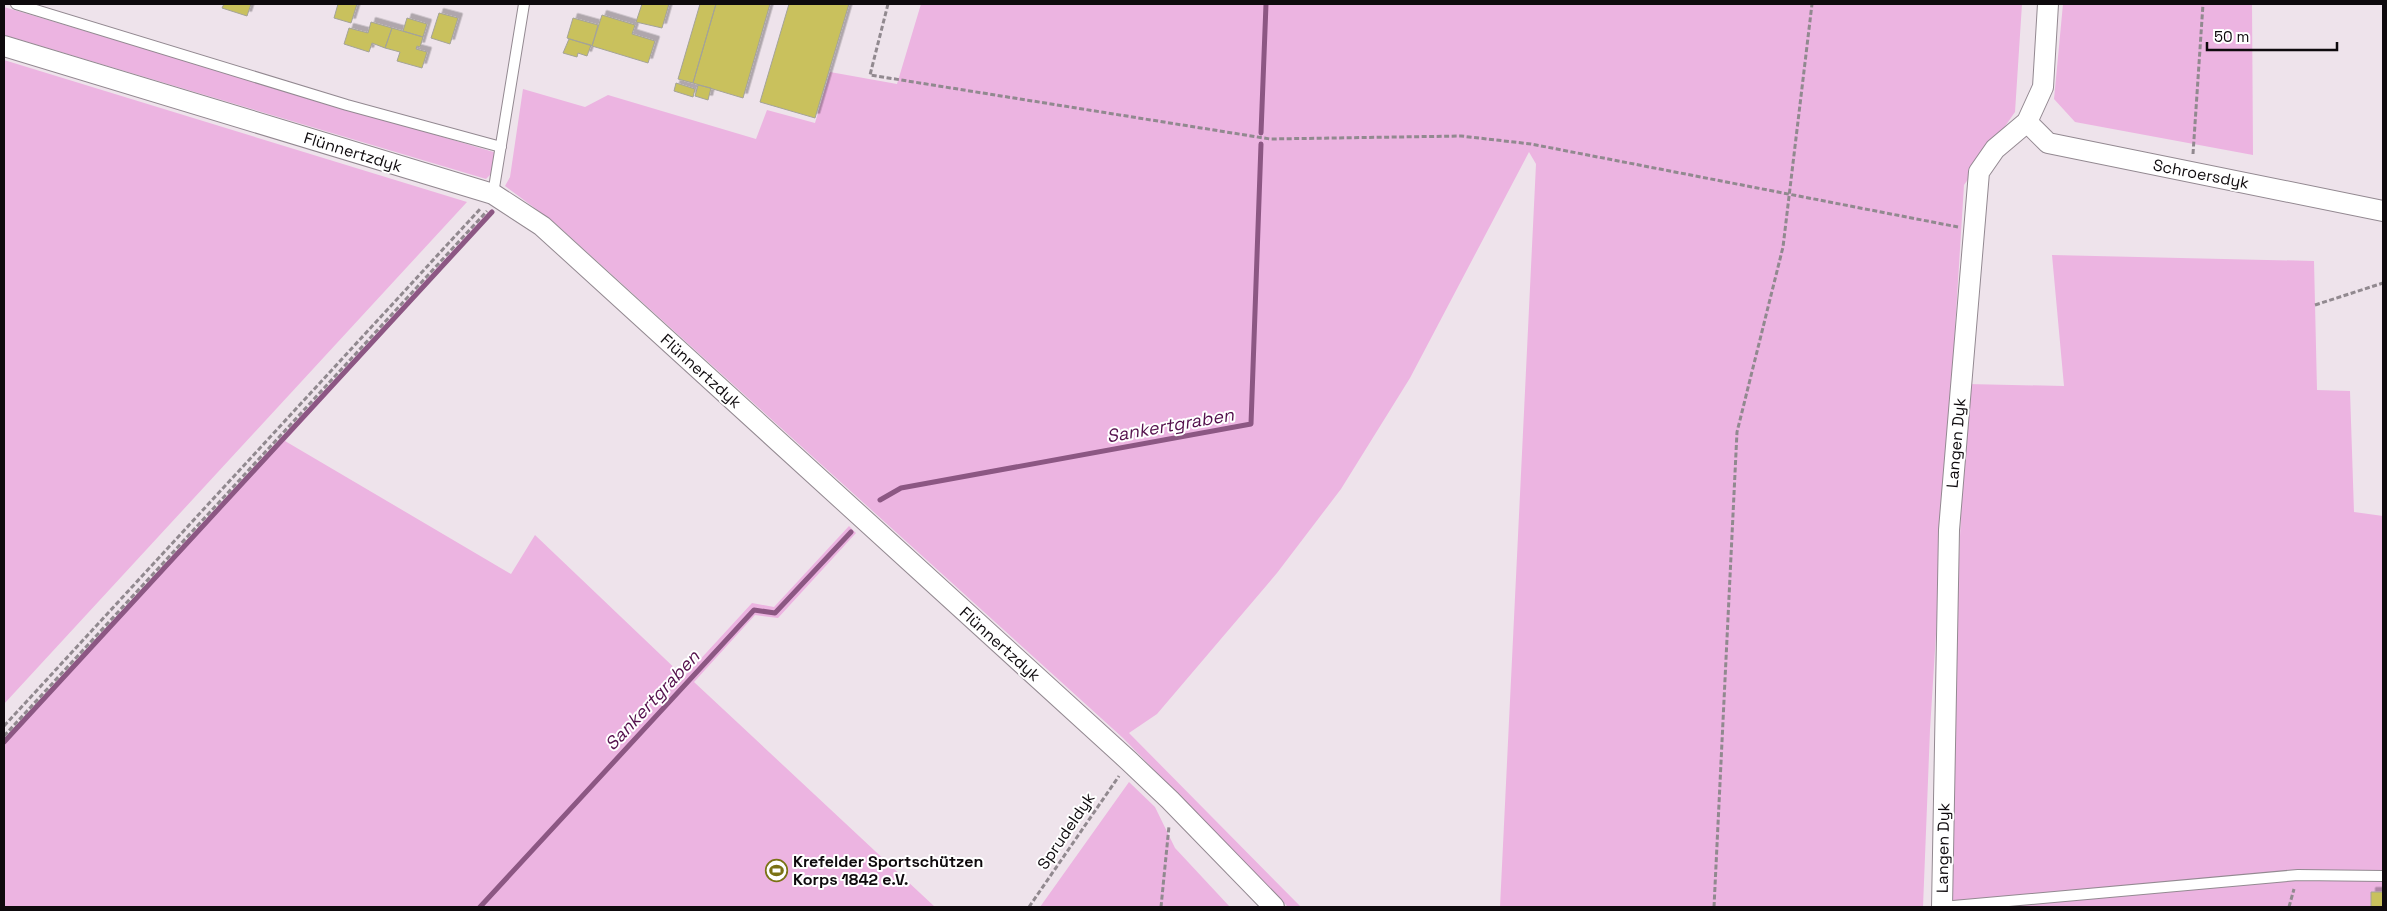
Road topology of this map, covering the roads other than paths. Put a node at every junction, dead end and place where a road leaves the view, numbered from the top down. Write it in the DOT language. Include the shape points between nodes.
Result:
graph roads {
  1 [pos="16,4"];
  2 [pos="524,4"];
  3 [pos="2048,4"];
  4 [pos="4,46"];
  5 [pos="2027,122"];
  6 [pos="501,147"];
  7 [pos="494,194"];
  8 [pos="2383,211"];
  9 [pos="2383,876"];
  10 [pos="1274,907"];
  11 [pos="1942,907"];
  1 -- 6 [label="lane" via="347,105"];
  2 -- 6 [label="lane"];
  3 -- 5 [label="street, Langen Dyk" via="2043,87"];
  4 -- 7 [label="street, Flünnertzdyk"];
  5 -- 8 [label="street, Schroersdyk" via="2048,143"];
  5 -- 11 [label="street, Langen Dyk" via="1995,149 1979,172 1949,530"];
  6 -- 7 [label="lane"];
  7 -- 10 [label="street, Flünnertzdyk" via="542,226 1170,800"];
  9 -- 11 [label="lane" via="2298,875"];
}
